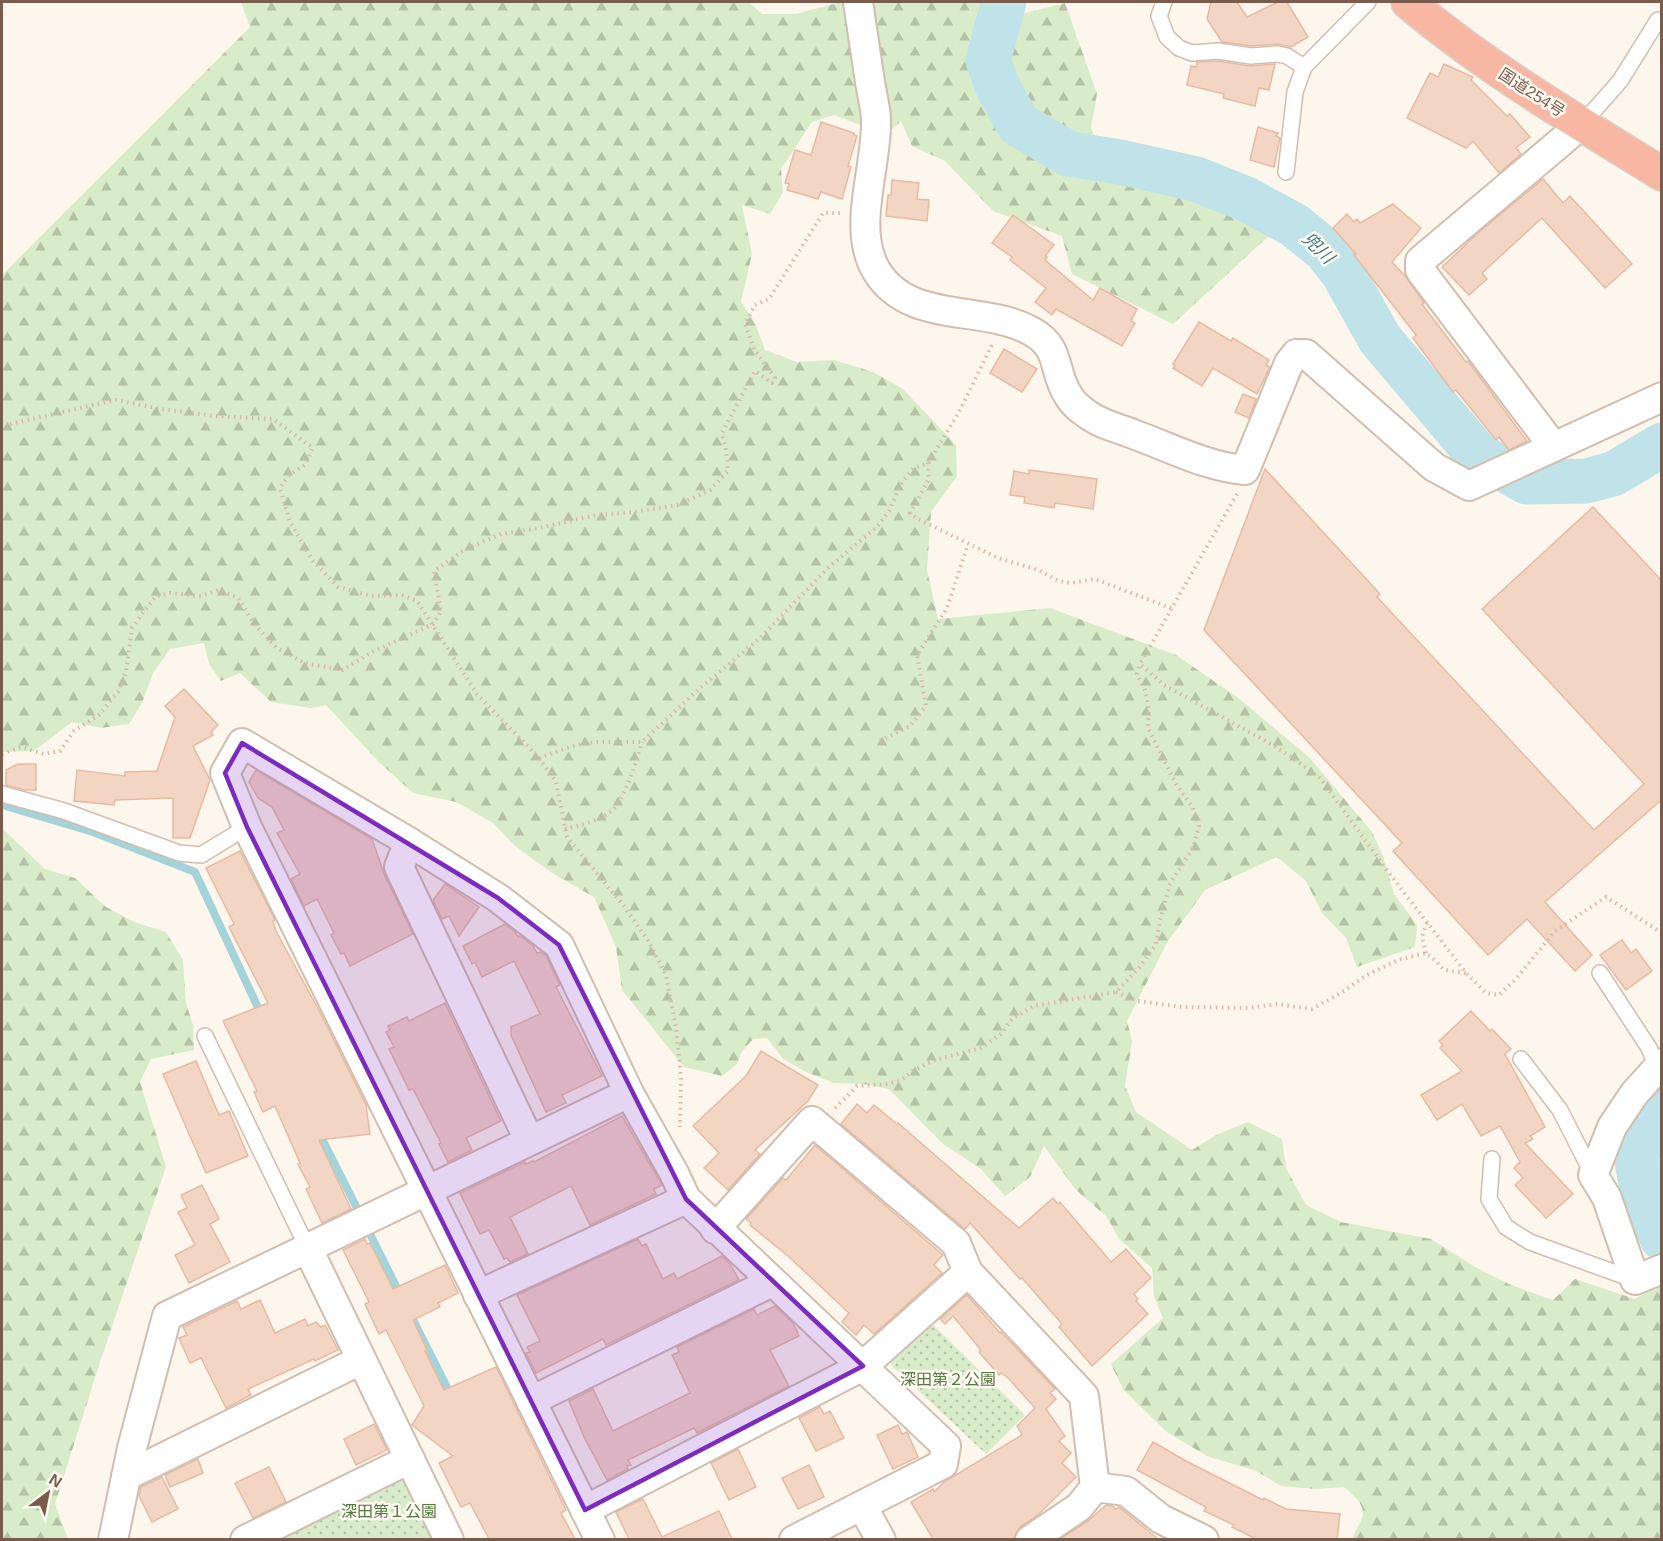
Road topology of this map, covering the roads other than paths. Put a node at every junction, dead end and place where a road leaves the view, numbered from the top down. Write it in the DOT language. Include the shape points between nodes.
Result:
graph roads {
  1 [pos="858,2"];
  2 [pos="1164,2"];
  3 [pos="1368,2"];
  4 [pos="1408,2"];
  5 [pos="1658,20"];
  6 [pos="1304,67"];
  7 [pos="1582,124"];
  8 [pos="1286,172"];
  9 [pos="1662,174"];
  10 [pos="1662,397"];
  11 [pos="1552,446"];
  12 [pos="2,794"];
  13 [pos="247,827"];
  14 [pos="408,842"];
  15 [pos="1600,973"];
  16 [pos="205,1036"];
  17 [pos="1521,1059"];
  18 [pos="1659,1065"];
  19 [pos="629,1093"];
  20 [pos="529,1140"];
  21 [pos="1492,1159"];
  22 [pos="1593,1175"];
  23 [pos="425,1190"];
  24 [pos="686,1199"];
  25 [pos="715,1229"];
  26 [pos="307,1247"];
  27 [pos="1662,1269"];
  28 [pos="968,1272"];
  29 [pos="1635,1280"];
  30 [pos="772,1282"];
  31 [pos="478,1295"];
  32 [pos="361,1360"];
  33 [pos="863,1366"];
  34 [pos="531,1401"];
  35 [pos="410,1459"];
  36 [pos="126,1476"];
  37 [pos="1095,1487"];
  38 [pos="862,1506"];
  39 [pos="585,1510"];
  40 [pos="113,1539"];
  41 [pos="245,1539"];
  42 [pos="449,1539"];
  43 [pos="600,1539"];
  44 [pos="794,1539"];
  45 [pos="881,1539"];
  46 [pos="1030,1539"];
  47 [pos="1204,1539"];
  1 -- 11 [label="street" via="876,118 865,223 868,251 876,270 889,286 913,303 1022,325 1046,340 1069,397 1088,415 1182,453 1245,470 1289,363 1296,354 1306,354 1434,467 1469,486"];
  2 -- 6 [label="lane" via="1159,16 1167,37 1179,48 1192,53 1278,54"];
  3 -- 6 [label="lane"];
  4 -- 7 [label="highway, 国道254号" via="1485,62"];
  5 -- 7 [label="lane" via="1620,81"];
  6 -- 8 [label="lane" via="1295,92"];
  7 -- 9 [label="highway, 国道254号"];
  7 -- 11 [label="street" via="1420,261 1420,270"];
  10 -- 11 [label="street"];
  12 -- 13 [label="lane" via="64,811 179,854 201,855"];
  13 -- 14 [label="street" via="225,773 242,743"];
  13 -- 23 [label="street"];
  14 -- 19 [label="street" via="498,898 559,945"];
  14 -- 20 [label="street" via="399,867"];
  15 -- 18 [label="lane"];
  16 -- 26 [label="lane"];
  17 -- 22 [label="lane" via="1560,1110"];
  18 -- 22 [label="street" via="1612,1127"];
  19 -- 20 [label="street"];
  19 -- 24 [label="street"];
  20 -- 23 [label="street"];
  21 -- 29 [label="lane" via="1490,1199 1506,1227 1530,1242"];
  22 -- 29 [label="street" via="1607,1198"];
  23 -- 26 [label="street"];
  23 -- 31 [label="street"];
  24 -- 25 [label="street"];
  24 -- 31 [label="street"];
  25 -- 28 [label="street" via="812,1121 956,1243"];
  25 -- 30 [label="street"];
  26 -- 32 [label="street"];
  26 -- 36 [label="street" via="167,1316"];
  27 -- 29 [label="street"];
  28 -- 33 [label="street"];
  28 -- 37 [label="street" via="1084,1396"];
  30 -- 33 [label="street"];
  30 -- 34 [label="street"];
  31 -- 34 [label="street"];
  32 -- 35 [label="street"];
  32 -- 36 [label="street"];
  33 -- 38 [label="street" via="946,1446 943,1464"];
  33 -- 39 [label="street"];
  34 -- 39 [label="street"];
  35 -- 41 [label="street"];
  35 -- 42 [label="street"];
  36 -- 40 [label="street"];
  37 -- 46 [label="street" via="1079,1507"];
  37 -- 47 [label="street" via="1126,1491 1161,1519"];
  38 -- 44 [label="street"];
  38 -- 45 [label="street"];
  39 -- 43 [label="street"];
}
